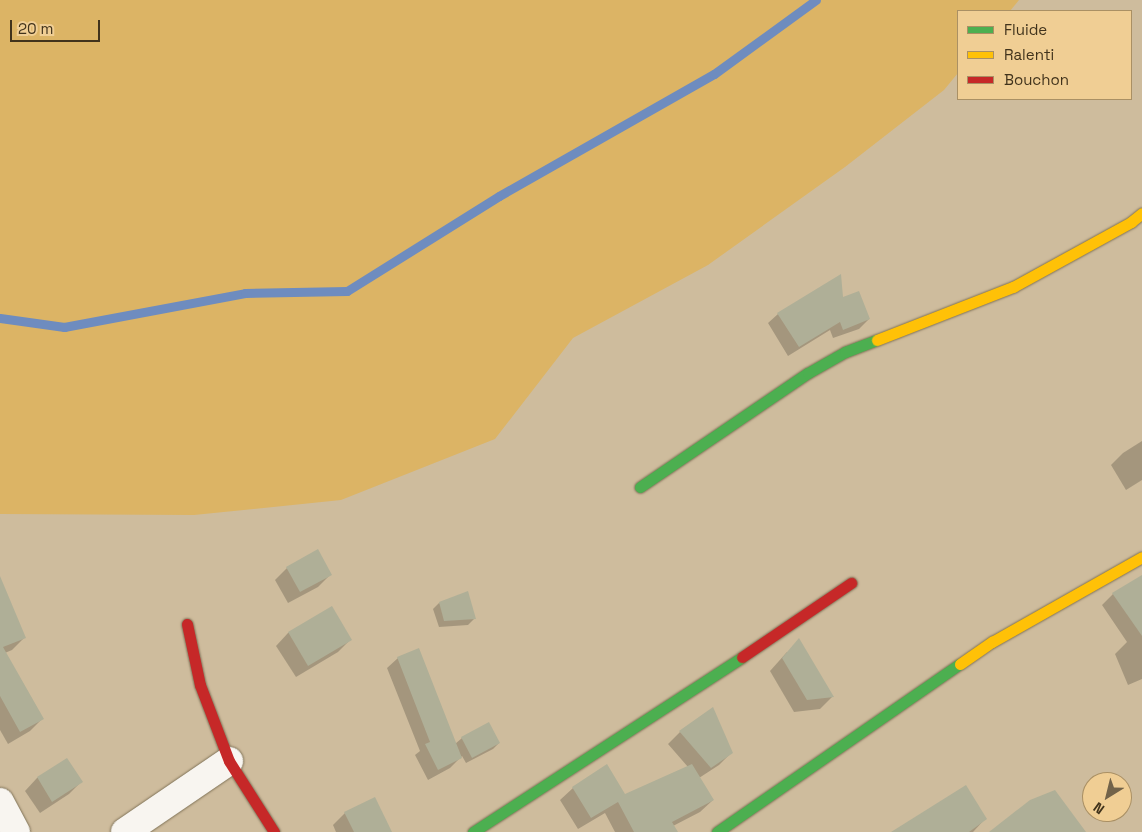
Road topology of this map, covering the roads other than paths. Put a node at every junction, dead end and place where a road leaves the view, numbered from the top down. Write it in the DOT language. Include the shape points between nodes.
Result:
graph roads {
  1 [pos="1142,213"];
  2 [pos="640,487"];
  3 [pos="1142,557"];
  4 [pos="851,583"];
  5 [pos="187,624"];
  6 [pos="229,761"];
  7 [pos="0,802"];
  8 [pos="16,832"];
  9 [pos="125,832"];
  10 [pos="274,832"];
  11 [pos="473,832"];
  12 [pos="717,832"];
  1 -- 2 [label="street" via="1013,286 845,352 808,372"];
  3 -- 12 [label="street" via="992,642"];
  4 -- 11 [label="street" via="724,670"];
  5 -- 6 [label="street" via="200,685"];
  6 -- 9 [label="street"];
  6 -- 10 [label="street"];
  7 -- 8 [label="street"];
}
